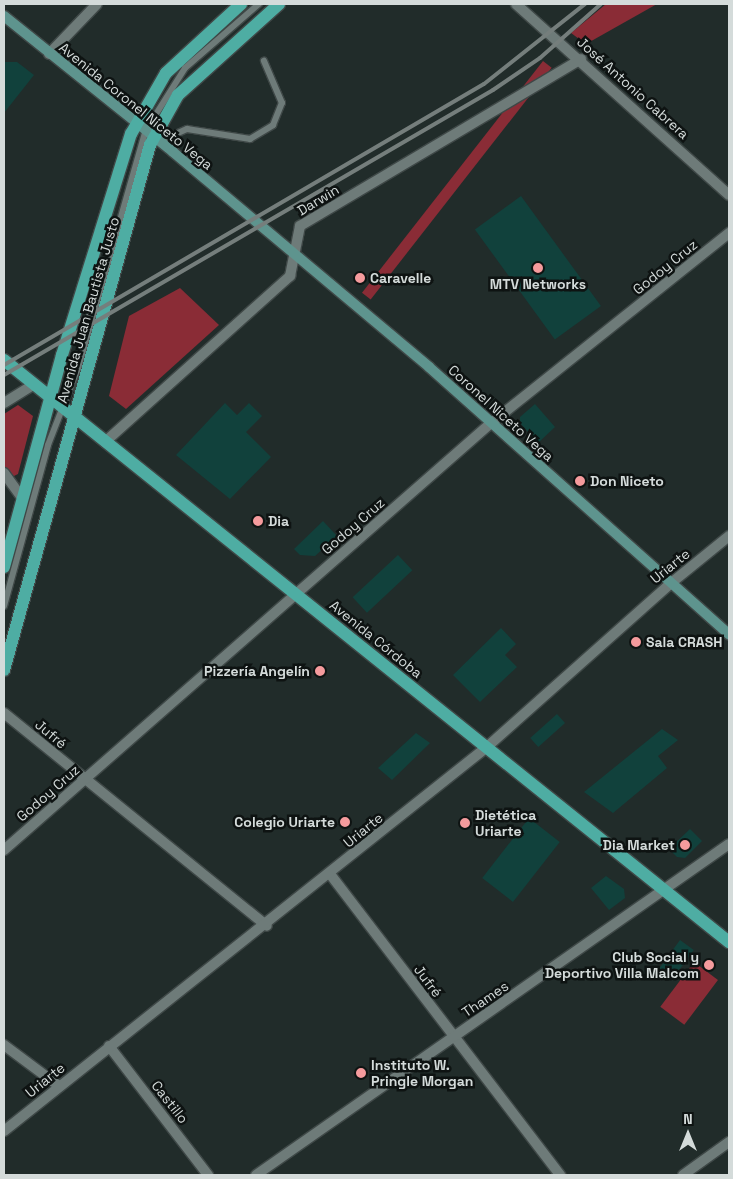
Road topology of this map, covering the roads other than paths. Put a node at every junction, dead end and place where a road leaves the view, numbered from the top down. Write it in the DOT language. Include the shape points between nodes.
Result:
graph roads {
  1 [pos="97,4"];
  2 [pos="241,4"];
  3 [pos="259,4"];
  4 [pos="279,4"];
  5 [pos="516,4"];
  6 [pos="5,21"];
  7 [pos="49,54"];
  8 [pos="581,59"];
  9 [pos="264,61"];
  10 [pos="149,132"];
  11 [pos="729,195"];
  12 [pos="250,217"];
  13 [pos="729,233"];
  14 [pos="294,255"];
  15 [pos="4,360"];
  16 [pos="34,384"];
  17 [pos="49,397"];
  18 [pos="4,403"];
  19 [pos="62,407"];
  20 [pos="74,416"];
  21 [pos="491,423"];
  22 [pos="105,442"];
  23 [pos="4,473"];
  24 [pos="23,499"];
  25 [pos="729,536"];
  26 [pos="4,567"];
  27 [pos="670,584"];
  28 [pos="296,594"];
  29 [pos="4,606"];
  30 [pos="729,634"];
  31 [pos="4,670"];
  32 [pos="4,713"];
  33 [pos="488,747"];
  34 [pos="87,777"];
  35 [pos="729,844"];
  36 [pos="4,850"];
  37 [pos="330,874"];
  38 [pos="667,891"];
  39 [pos="267,926"];
  40 [pos="729,942"];
  41 [pos="454,1037"];
  42 [pos="4,1045"];
  43 [pos="109,1046"];
  44 [pos="58,1086"];
  45 [pos="4,1131"];
  46 [pos="729,1142"];
  47 [pos="208,1175"];
  48 [pos="256,1175"];
  49 [pos="560,1175"];
  50 [pos="683,1175"];
  1 -- 7 [label="street"];
  2 -- 10 [label="main road, Avenida Juan Bautista Justo" via="166,73"];
  3 -- 10 [label="lane" via="185,68 158,104"];
  4 -- 10 [label="main road, Avenida Juan Bautista Justo" via="178,95"];
  5 -- 8 [label="street, José Antonio Cabrera"];
  6 -- 7 [label="street, Avenida Coronel Niceto Vega"];
  7 -- 10 [label="street, Avenida Coronel Niceto Vega"];
  8 -- 11 [label="street, José Antonio Cabrera"];
  8 -- 14 [label="street, Darwin" via="300,226"];
  9 -- 10 [label="lane" via="282,103 273,125 250,140 187,129"];
  10 -- 12 [label="street, Avenida Coronel Niceto Vega"];
  10 -- 17 [label="main road, Avenida Juan Bautista Justo"];
  10 -- 19 [label="lane"];
  10 -- 20 [label="main road, Avenida Juan Bautista Justo"];
  12 -- 14 [label="street, Coronel Niceto Vega"];
  13 -- 21 [label="street, Godoy Cruz"];
  14 -- 21 [label="street, Coronel Niceto Vega"];
  14 -- 22 [label="street, Darwin" via="290,276"];
  15 -- 16 [label="main road, Avenida Córdoba"];
  16 -- 17 [label="main road, Avenida Córdoba"];
  16 -- 18 [label="street"];
  17 -- 19 [label="main road, Avenida Córdoba"];
  17 -- 24 [label="main road, Avenida Juan Bautista Justo"];
  19 -- 20 [label="main road, Avenida Córdoba"];
  19 -- 29 [label="lane"];
  20 -- 22 [label="main road, Avenida Córdoba"];
  20 -- 31 [label="main road, Avenida Juan Bautista Justo"];
  21 -- 27 [label="street, Coronel Niceto Vega"];
  21 -- 28 [label="street, Godoy Cruz"];
  22 -- 28 [label="main road, Avenida Córdoba"];
  23 -- 24 [label="street"];
  24 -- 26 [label="main road, Avenida Juan Bautista Justo"];
  25 -- 27 [label="street, Uriarte"];
  27 -- 30 [label="street, Coronel Niceto Vega"];
  27 -- 33 [label="street, Uriarte"];
  28 -- 33 [label="main road, Avenida Córdoba"];
  28 -- 34 [label="street, Godoy Cruz"];
  32 -- 34 [label="street, Jufré"];
  33 -- 37 [label="street, Uriarte"];
  33 -- 38 [label="main road, Avenida Córdoba"];
  34 -- 36 [label="street, Godoy Cruz"];
  34 -- 39 [label="street, Jufré"];
  35 -- 38 [label="street, Thames"];
  37 -- 39 [label="street, Uriarte"];
  37 -- 41 [label="street, Jufré"];
  38 -- 40 [label="main road, Avenida Córdoba"];
  38 -- 41 [label="street, Thames"];
  39 -- 43 [label="street, Uriarte"];
  41 -- 48 [label="street, Thames"];
  41 -- 49 [label="street, Jufré"];
  42 -- 44 [label="street"];
  43 -- 44 [label="street, Uriarte"];
  43 -- 47 [label="street, Castillo"];
  44 -- 45 [label="street, Uriarte"];
  46 -- 50 [label="street"];
}
